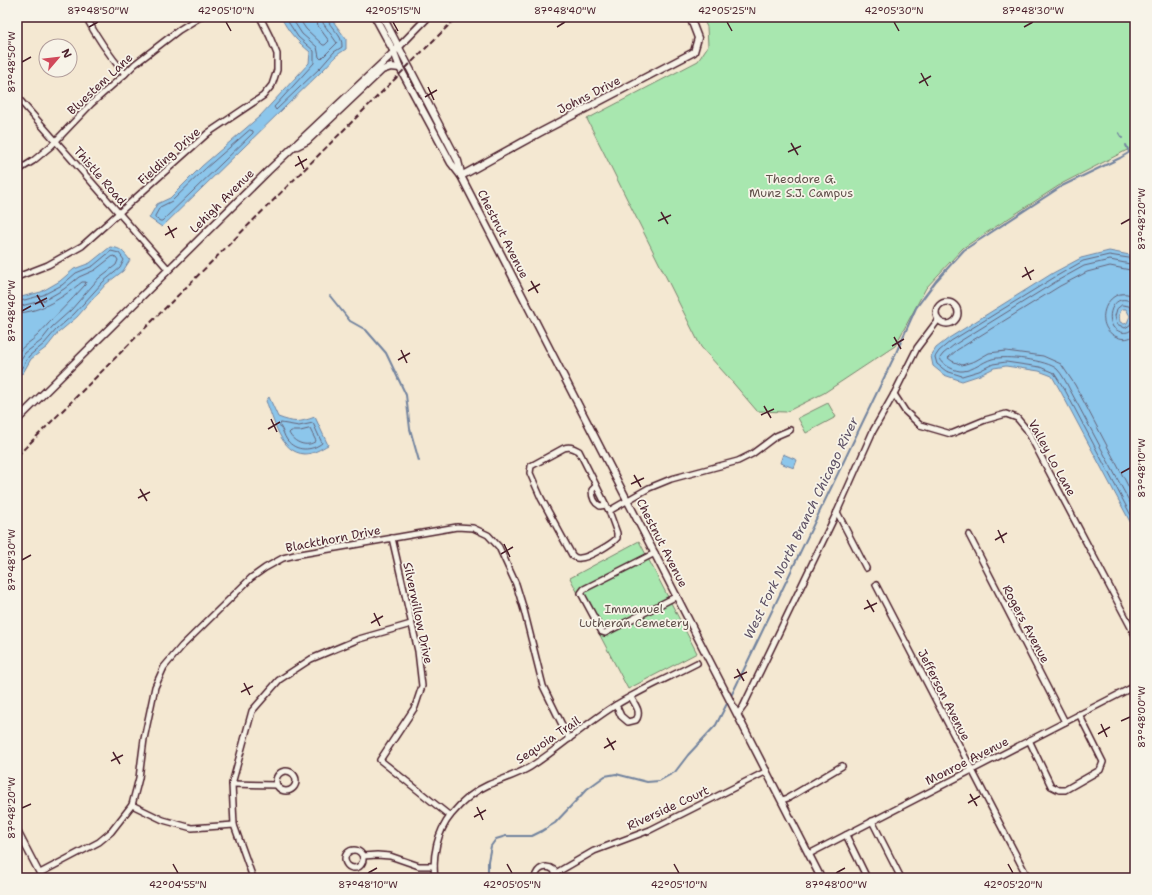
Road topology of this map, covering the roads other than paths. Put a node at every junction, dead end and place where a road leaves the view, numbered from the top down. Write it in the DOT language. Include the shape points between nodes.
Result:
graph roads {
  1 [pos="86,17"];
  2 [pos="200,17"];
  3 [pos="260,17"];
  4 [pos="375,17"];
  5 [pos="383,17"];
  6 [pos="428,17"];
  7 [pos="690,17"];
  8 [pos="399,46"];
  9 [pos="394,52"];
  10 [pos="400,68"];
  11 [pos="125,74"];
  12 [pos="17,96"];
  13 [pos="56,141"];
  14 [pos="292,148"];
  15 [pos="17,171"];
  16 [pos="461,176"];
  17 [pos="120,213"];
  18 [pos="168,269"];
  19 [pos="17,277"];
  20 [pos="938,320"];
  21 [pos="894,394"];
  22 [pos="17,420"];
  23 [pos="790,430"];
  24 [pos="596,486"];
  25 [pos="628,499"];
  26 [pos="606,505"];
  27 [pos="609,511"];
  28 [pos="837,512"];
  29 [pos="969,535"];
  30 [pos="392,538"];
  31 [pos="655,553"];
  32 [pos="866,568"];
  33 [pos="876,585"];
  34 [pos="677,596"];
  35 [pos="411,624"];
  36 [pos="1135,635"];
  37 [pos="697,663"];
  38 [pos="1135,686"];
  39 [pos="631,697"];
  40 [pos="616,705"];
  41 [pos="738,714"];
  42 [pos="1079,714"];
  43 [pos="1065,722"];
  44 [pos="569,738"];
  45 [pos="1029,740"];
  46 [pos="842,766"];
  47 [pos="972,770"];
  48 [pos="767,771"];
  49 [pos="232,784"];
  50 [pos="276,785"];
  51 [pos="782,800"];
  52 [pos="132,805"];
  53 [pos="450,816"];
  54 [pos="872,821"];
  55 [pos="234,825"];
  56 [pos="17,830"];
  57 [pos="846,834"];
  58 [pos="809,854"];
  59 [pos="363,856"];
  60 [pos="434,866"];
  61 [pos="41,876"];
  62 [pos="557,876"];
  63 [pos="253,878"];
  64 [pos="435,878"];
  65 [pos="535,878"];
  66 [pos="821,878"];
  67 [pos="867,878"];
  68 [pos="896,878"];
  69 [pos="1028,878"];
  1 -- 11 [label="street" via="97,38"];
  2 -- 11 [label="street, Bluestem Lane" via="179,30"];
  3 -- 17 [label="street, Fielding Drive" via="277,54 277,70 272,85 263,96 208,134"];
  4 -- 9 [label="street, Chestnut Avenue"];
  5 -- 8 [label="street, Chestnut Avenue"];
  6 -- 8 [label="street, Lehigh Avenue"];
  7 -- 16 [label="street, Johns Drive" via="698,38 694,52"];
  8 -- 9 [label="street, Lehigh Avenue"];
  8 -- 16 [label="street, Chestnut Avenue" via="458,161"];
  9 -- 10 [label="street, Chestnut Avenue"];
  9 -- 14 [label="street, Lehigh Avenue"];
  10 -- 14 [label="street" via="382,70 307,141"];
  10 -- 16 [label="street, Chestnut Avenue" via="451,163"];
  11 -- 13 [label="street, Bluestem Lane" via="91,104"];
  12 -- 13 [label="street, Thistle Road"];
  13 -- 15 [label="street, Bluestem Lane"];
  13 -- 17 [label="street, Thistle Road"];
  14 -- 18 [label="street, Lehigh Avenue"];
  16 -- 25 [label="street, Chestnut Avenue"];
  17 -- 18 [label="street, Thistle Road"];
  17 -- 19 [label="street, Fielding Drive" via="82,246 54,262"];
  18 -- 22 [label="street, Lehigh Avenue"];
  20 -- 20 [label="street" via="946,324 953,323 958,314 956,307 950,303 940,305 936,312"];
  20 -- 21 [label="street" via="917,348"];
  21 -- 28 [label="street" via="873,431"];
  21 -- 36 [label="street, Valley Lo Lane" via="905,412 920,426 951,434 1006,414 1017,418 1027,430"];
  23 -- 25 [label="street" via="776,436 738,461 671,480"];
  24 -- 26 [label="street"];
  24 -- 26 [label="street" via="592,490 595,502 600,506"];
  24 -- 27 [label="street" via="579,451 574,448 564,448 534,464 529,471 541,498 575,558 581,558 613,543 617,538"];
  25 -- 27 [label="street"];
  25 -- 31 [label="street, Chestnut Avenue"];
  26 -- 27 [label="street"];
  28 -- 32 [label="street"];
  28 -- 41 [label="street"];
  29 -- 43 [label="street, Rogers Avenue"];
  30 -- 35 [label="street, Silverwillow Drive"];
  30 -- 44 [label="street, Blackthorn Drive" via="473,528 488,535 499,547 516,584 543,686"];
  30 -- 52 [label="street, Blackthorn Drive" via="283,558 247,582 182,646 164,667 155,687"];
  31 -- 34 [label="street, Chestnut Avenue"];
  31 -- 34 [label="street" via="584,588 581,593 602,632 605,633"];
  33 -- 47 [label="street, Jefferson Avenue"];
  34 -- 41 [label="street, Chestnut Avenue"];
  35 -- 49 [label="street" via="359,639 311,659 279,680 252,711"];
  35 -- 53 [label="street, Silverwillow Drive" via="418,652 422,686 415,707 380,760"];
  37 -- 39 [label="street, Sequoia Trail"];
  38 -- 42 [label="street, Monroe Avenue"];
  39 -- 40 [label="street, Sequoia Trail"];
  39 -- 40 [label="street" via="639,711 636,720 628,722 621,716"];
  40 -- 44 [label="street, Sequoia Trail"];
  41 -- 48 [label="street, Chestnut Avenue"];
  42 -- 43 [label="street, Monroe Avenue"];
  42 -- 45 [label="street" via="1103,765 1100,770 1065,790 1051,786"];
  43 -- 45 [label="street, Monroe Avenue"];
  44 -- 53 [label="street, Sequoia Trail" via="529,767 472,794"];
  45 -- 47 [label="street, Monroe Avenue"];
  46 -- 51 [label="street"];
  47 -- 54 [label="street, Monroe Avenue"];
  47 -- 69 [label="street, Jefferson Avenue"];
  48 -- 51 [label="street, Chestnut Avenue"];
  48 -- 62 [label="street, Riverside Court" via="650,830 594,850"];
  49 -- 50 [label="street"];
  49 -- 55 [label="street"];
  50 -- 50 [label="street" via="284,791 290,791 296,784 296,777 291,772 284,771 278,775"];
  51 -- 58 [label="street, Chestnut Avenue"];
  52 -- 55 [label="street" via="163,820 187,827"];
  52 -- 61 [label="street, Blackthorn Drive" via="111,832 99,842"];
  53 -- 60 [label="street, Sequoia Trail" via="437,843"];
  54 -- 57 [label="street, Monroe Avenue"];
  54 -- 68 [label="street" via="900,876"];
  55 -- 63 [label="street"];
  56 -- 61 [label="street"];
  57 -- 58 [label="street, Monroe Avenue"];
  57 -- 67 [label="street"];
  58 -- 66 [label="street, Chestnut Avenue"];
  59 -- 60 [label="street" via="390,856 419,866"];
  60 -- 64 [label="street, Sequoia Trail"];
  62 -- 65 [label="street, Riverside Court" via="551,868 544,867 538,871"];
}
